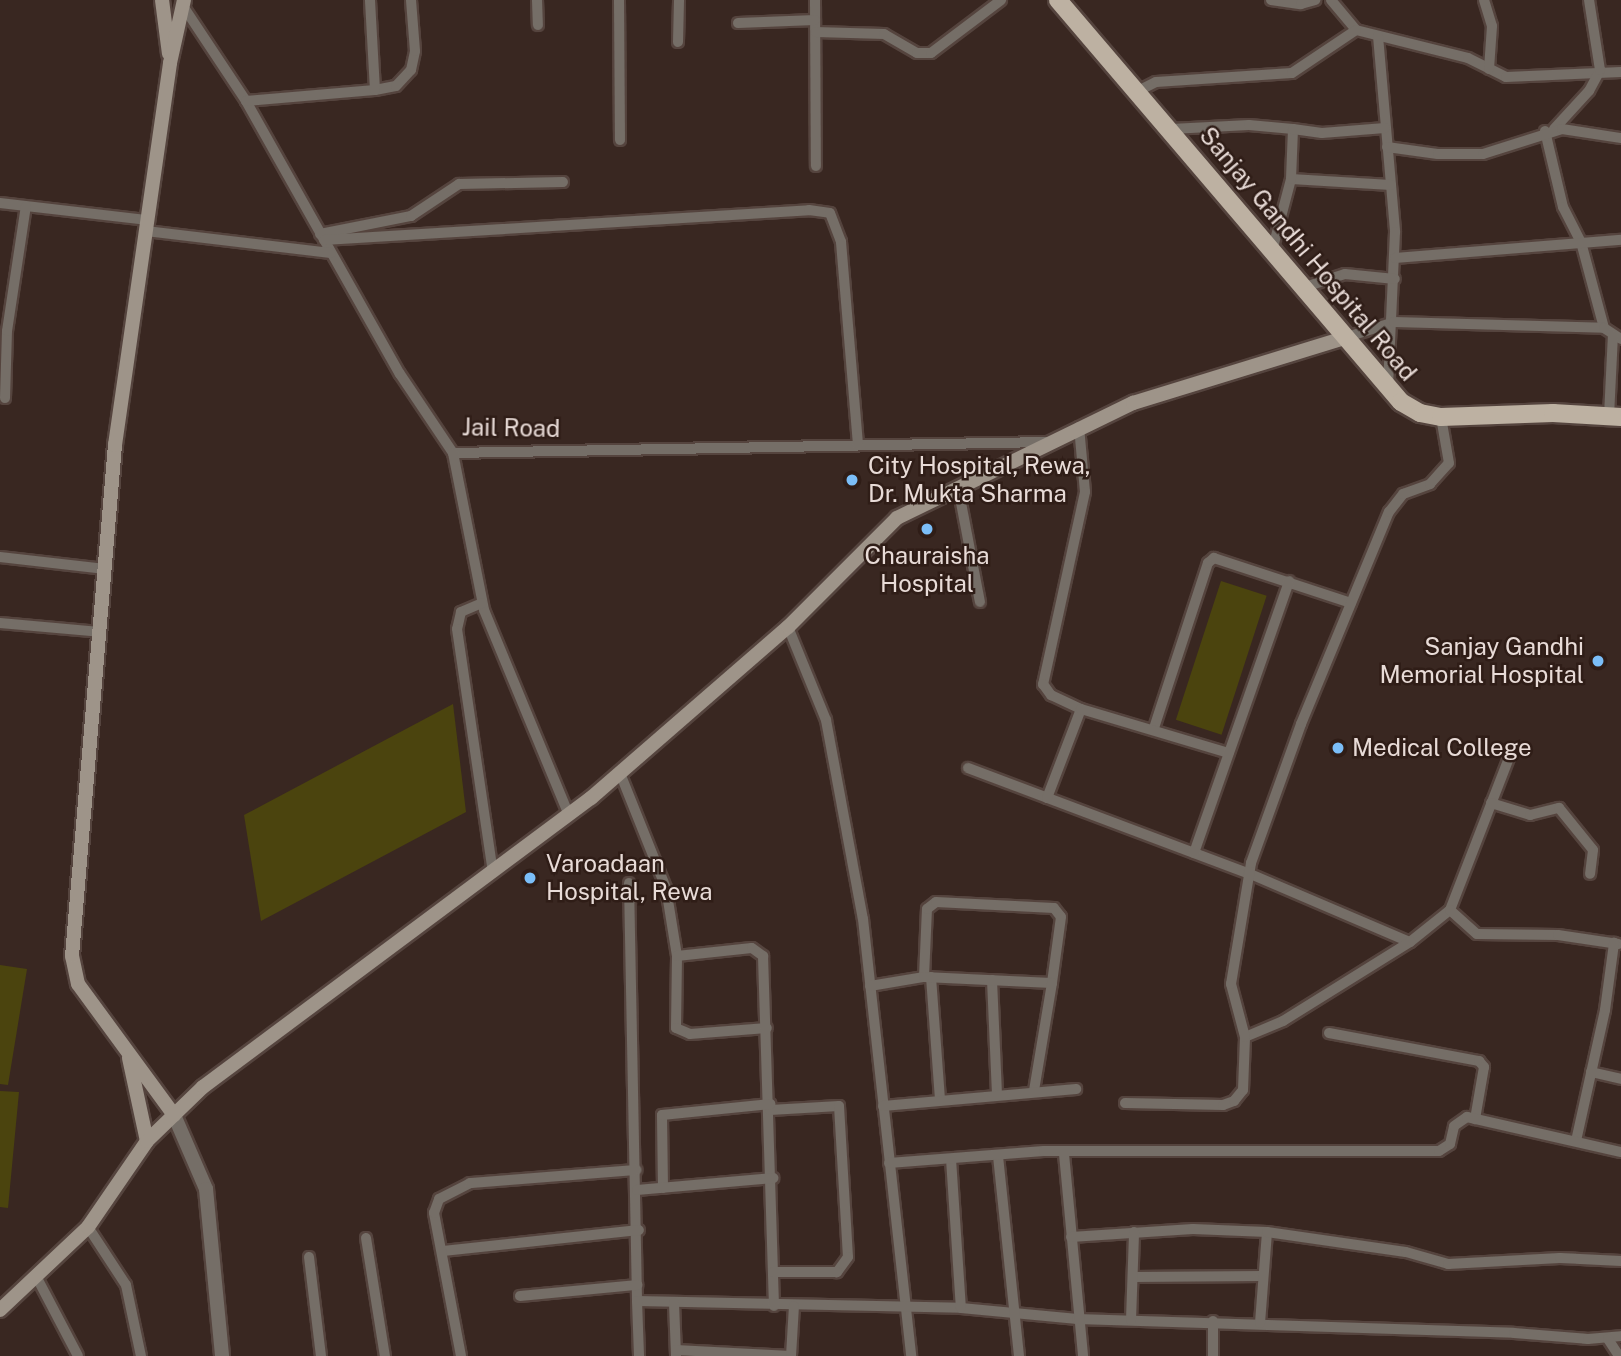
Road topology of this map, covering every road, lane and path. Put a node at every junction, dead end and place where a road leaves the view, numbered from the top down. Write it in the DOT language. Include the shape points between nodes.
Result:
graph roads {
  1 [pos="162,0"];
  2 [pos="370,0"];
  3 [pos="411,0"];
  4 [pos="537,0"];
  5 [pos="619,0"];
  6 [pos="679,0"];
  7 [pos="815,0"];
  8 [pos="1001,0"];
  9 [pos="1058,0"];
  10 [pos="1271,0"];
  11 [pos="1315,0"];
  12 [pos="1331,0"];
  13 [pos="1484,0"];
  14 [pos="1589,0"];
  15 [pos="184,3"];
  16 [pos="815,20"];
  17 [pos="738,23"];
  18 [pos="538,25"];
  19 [pos="1356,30"];
  20 [pos="816,32"];
  21 [pos="1378,36"];
  22 [pos="678,42"];
  23 [pos="170,63"];
  24 [pos="1489,69"];
  25 [pos="1600,70"];
  26 [pos="1621,72"];
  27 [pos="375,90"];
  28 [pos="1138,91"];
  29 [pos="246,101"];
  30 [pos="1385,128"];
  31 [pos="1293,129"];
  32 [pos="1171,130"];
  33 [pos="1550,130"];
  34 [pos="1621,138"];
  35 [pos="620,140"];
  36 [pos="1387,147"];
  37 [pos="816,166"];
  38 [pos="1291,179"];
  39 [pos="563,183"];
  40 [pos="1391,185"];
  41 [pos="0,203"];
  42 [pos="26,206"];
  43 [pos="147,225"];
  44 [pos="322,237"];
  45 [pos="1621,240"];
  46 [pos="1581,242"];
  47 [pos="1272,251"];
  48 [pos="331,253"];
  49 [pos="1395,258"];
  50 [pos="1395,279"];
  51 [pos="1302,288"];
  52 [pos="5,307"];
  53 [pos="1394,322"];
  54 [pos="1613,334"];
  55 [pos="1344,338"];
  56 [pos="1388,387"];
  57 [pos="5,398"];
  58 [pos="1615,416"];
  59 [pos="1441,418"];
  60 [pos="1079,426"];
  61 [pos="1046,442"];
  62 [pos="858,444"];
  63 [pos="453,453"];
  64 [pos="958,487"];
  65 [pos="0,557"];
  66 [pos="105,569"];
  67 [pos="1289,581"];
  68 [pos="980,602"];
  69 [pos="482,603"];
  70 [pos="1351,603"];
  71 [pos="0,623"];
  72 [pos="788,627"];
  73 [pos="100,632"];
  74 [pos="1081,709"];
  75 [pos="1154,728"];
  76 [pos="1229,753"];
  77 [pos="1508,758"];
  78 [pos="968,768"];
  79 [pos="620,773"];
  80 [pos="1047,798"];
  81 [pos="1491,803"];
  82 [pos="569,815"];
  83 [pos="1194,853"];
  84 [pos="493,872"];
  85 [pos="1248,873"];
  86 [pos="1590,874"];
  87 [pos="629,883"];
  88 [pos="1450,910"];
  89 [pos="1410,942"];
  90 [pos="1618,944"];
  91 [pos="677,956"];
  92 [pos="927,977"];
  93 [pos="992,980"];
  94 [pos="1052,983"];
  95 [pos="870,986"];
  96 [pos="767,1028"];
  97 [pos="1329,1033"];
  98 [pos="1245,1037"];
  99 [pos="128,1053"];
  100 [pos="1591,1072"];
  101 [pos="1621,1079"];
  102 [pos="1076,1089"];
  103 [pos="1034,1091"];
  104 [pos="997,1094"];
  105 [pos="940,1100"];
  106 [pos="1125,1103"];
  107 [pos="883,1106"];
  108 [pos="770,1107"];
  109 [pos="174,1115"];
  110 [pos="1475,1119"];
  111 [pos="147,1141"];
  112 [pos="1576,1141"];
  113 [pos="1621,1152"];
  114 [pos="1064,1154"];
  115 [pos="998,1156"];
  116 [pos="951,1159"];
  117 [pos="889,1163"];
  118 [pos="636,1170"];
  119 [pos="773,1178"];
  120 [pos="663,1188"];
  121 [pos="637,1190"];
  122 [pos="88,1227"];
  123 [pos="639,1230"];
  124 [pos="1134,1232"];
  125 [pos="1267,1232"];
  126 [pos="1071,1237"];
  127 [pos="366,1238"];
  128 [pos="443,1251"];
  129 [pos="309,1257"];
  130 [pos="1621,1261"];
  131 [pos="773,1272"];
  132 [pos="36,1276"];
  133 [pos="1263,1276"];
  134 [pos="1133,1277"];
  135 [pos="637,1285"];
  136 [pos="520,1296"];
  137 [pos="637,1301"];
  138 [pos="674,1303"];
  139 [pos="774,1306"];
  140 [pos="794,1306"];
  141 [pos="905,1308"];
  142 [pos="961,1308"];
  143 [pos="0,1310"];
  144 [pos="1012,1312"];
  145 [pos="1077,1319"];
  146 [pos="1131,1320"];
  147 [pos="1213,1321"];
  148 [pos="1261,1323"];
  149 [pos="1621,1336"];
  150 [pos="1608,1339"];
  151 [pos="676,1353"];
  152 [pos="730,1354"];
  153 [pos="78,1356"];
  154 [pos="141,1356"];
  155 [pos="222,1356"];
  156 [pos="321,1356"];
  157 [pos="385,1356"];
  158 [pos="461,1356"];
  159 [pos="639,1356"];
  160 [pos="791,1356"];
  161 [pos="911,1356"];
  162 [pos="1018,1356"];
  163 [pos="1083,1356"];
  164 [pos="1213,1356"];
  165 [pos="1619,1356"];
  1 -- 23 [label="main road"];
  2 -- 27 [label="street"];
  3 -- 27 [label="street" via="415,51 411,71 396,86"];
  4 -- 18 [label="street"];
  5 -- 35 [label="street"];
  6 -- 22 [label="street"];
  7 -- 16 [label="street"];
  8 -- 20 [label="street" via="931,53 917,53 884,34"];
  9 -- 28 [label="main road, Sanjay Gandhi Hospital Road"];
  10 -- 11 [label="street" via="1301,4"];
  12 -- 19 [label="street"];
  13 -- 24 [label="street" via="1492,26"];
  14 -- 25 [label="street"];
  15 -- 23 [label="main road"];
  15 -- 29 [label="street, Jail Road"];
  16 -- 17 [label="street"];
  16 -- 20 [label="street"];
  19 -- 21 [label="street"];
  19 -- 28 [label="street" via="1292,73 1156,82"];
  20 -- 37 [label="street"];
  21 -- 24 [label="street" via="1468,58"];
  21 -- 30 [label="street"];
  23 -- 43 [label="main road"];
  24 -- 25 [label="street" via="1513,78 1584,76"];
  25 -- 26 [label="street"];
  25 -- 33 [label="street" via="1589,91"];
  27 -- 29 [label="street"];
  28 -- 32 [label="main road, Sanjay Gandhi Hospital Road"];
  29 -- 44 [label="street, Jail Road"];
  30 -- 31 [label="street" via="1322,133"];
  30 -- 36 [label="street"];
  31 -- 32 [label="street" via="1259,125"];
  31 -- 38 [label="street"];
  32 -- 47 [label="main road, Sanjay Gandhi Hospital Road"];
  33 -- 34 [label="street"];
  33 -- 36 [label="street" via="1483,155 1438,155"];
  33 -- 46 [label="street" via="1563,207"];
  36 -- 40 [label="street"];
  38 -- 40 [label="street"];
  38 -- 47 [label="street"];
  39 -- 44 [label="street" via="459,184 411,216"];
  40 -- 49 [label="street"];
  41 -- 42 [label="street"];
  42 -- 43 [label="street"];
  42 -- 52 [label="street"];
  43 -- 48 [label="street"];
  43 -- 66 [label="main road" via="115,445"];
  44 -- 48 [label="street, Jail Road"];
  44 -- 62 [label="street" via="809,210 830,213 841,242"];
  45 -- 46 [label="street"];
  46 -- 49 [label="street"];
  46 -- 54 [label="street"];
  47 -- 51 [label="main road, Sanjay Gandhi Hospital Road"];
  48 -- 63 [label="street, Jail Road" via="400,374"];
  49 -- 50 [label="street"];
  50 -- 51 [label="street" via="1345,274"];
  50 -- 53 [label="street"];
  51 -- 55 [label="main road, Sanjay Gandhi Hospital Road"];
  52 -- 57 [label="street"];
  53 -- 54 [label="street"];
  53 -- 55 [label="street"];
  53 -- 56 [label="street"];
  54 -- 58 [label="street"];
  55 -- 56 [label="main road, Sanjay Gandhi Hospital Road"];
  55 -- 60 [label="main road" via="1133,402"];
  56 -- 59 [label="main road, Sanjay Gandhi Hospital Road" via="1420,413"];
  58 -- 59 [label="main road, Sanjay Gandhi Hospital Road"];
  59 -- 70 [label="street" via="1449,463 1430,484 1397,500"];
  60 -- 61 [label="main road"];
  60 -- 74 [label="street" via="1085,492 1043,684 1051,695"];
  61 -- 62 [label="street, Jail Road"];
  61 -- 64 [label="main road"];
  62 -- 63 [label="street, Jail Road"];
  63 -- 69 [label="street"];
  64 -- 68 [label="street"];
  64 -- 72 [label="main road" via="897,518"];
  65 -- 66 [label="street"];
  66 -- 73 [label="main road"];
  67 -- 70 [label="street"];
  67 -- 75 [label="street" via="1214,558 1208,563"];
  67 -- 76 [label="street"];
  69 -- 82 [label="street"];
  69 -- 84 [label="street" via="461,612 457,629"];
  70 -- 85 [label="street"];
  71 -- 73 [label="street"];
  72 -- 79 [label="main road"];
  72 -- 95 [label="street" via="818,698 837,766"];
  73 -- 99 [label="main road" via="72,956 78,984"];
  74 -- 75 [label="street"];
  74 -- 80 [label="street"];
  75 -- 76 [label="street"];
  76 -- 83 [label="street"];
  77 -- 81 [label="street"];
  78 -- 80 [label="street"];
  79 -- 82 [label="main road"];
  79 -- 91 [label="street" via="667,888"];
  80 -- 83 [label="street"];
  81 -- 86 [label="street" via="1530,815 1559,808 1593,850"];
  81 -- 88 [label="street"];
  82 -- 84 [label="main road"];
  83 -- 85 [label="street"];
  84 -- 109 [label="main road" via="203,1087"];
  85 -- 89 [label="street"];
  85 -- 98 [label="street" via="1231,984"];
  87 -- 118 [label="street"];
  88 -- 89 [label="street"];
  88 -- 90 [label="street" via="1477,934 1558,935"];
  89 -- 98 [label="street" via="1283,1021"];
  90 -- 100 [label="street"];
  91 -- 96 [label="street" via="760,951"];
  91 -- 96 [label="street" via="676,1028 682,1034"];
  92 -- 93 [label="street"];
  92 -- 94 [label="street" via="927,909 936,902 950,902 1054,908 1061,917"];
  92 -- 95 [label="street"];
  92 -- 105 [label="street"];
  93 -- 94 [label="street"];
  93 -- 104 [label="street"];
  94 -- 103 [label="street"];
  95 -- 107 [label="street"];
  96 -- 108 [label="street"];
  97 -- 110 [label="street" via="1479,1061 1483,1074"];
  98 -- 106 [label="street" via="1243,1090 1234,1101"];
  99 -- 109 [label="main road"];
  99 -- 111 [label="main road" via="142,1101"];
  100 -- 101 [label="street"];
  100 -- 112 [label="street"];
  102 -- 103 [label="street"];
  103 -- 104 [label="street"];
  104 -- 105 [label="street"];
  105 -- 107 [label="street"];
  107 -- 117 [label="street"];
  108 -- 119 [label="street"];
  108 -- 120 [label="street" via="662,1115"];
  108 -- 131 [label="street" via="839,1106 848,1257 837,1272"];
  109 -- 111 [label="main road"];
  109 -- 155 [label="street" via="206,1189"];
  110 -- 112 [label="street"];
  110 -- 114 [label="street" via="1460,1119 1450,1144 1439,1151"];
  111 -- 122 [label="main road"];
  112 -- 113 [label="street"];
  114 -- 115 [label="street" via="1044,1151"];
  114 -- 126 [label="street"];
  115 -- 116 [label="street"];
  115 -- 144 [label="street"];
  116 -- 117 [label="street"];
  116 -- 142 [label="street"];
  117 -- 141 [label="street"];
  118 -- 121 [label="street"];
  118 -- 128 [label="street" via="463,1184 434,1205"];
  119 -- 120 [label="street"];
  119 -- 131 [label="street"];
  120 -- 121 [label="street"];
  121 -- 123 [label="street"];
  122 -- 132 [label="main road"];
  122 -- 154 [label="street" via="125,1285"];
  123 -- 128 [label="street"];
  123 -- 135 [label="street"];
  124 -- 125 [label="street"];
  124 -- 126 [label="street"];
  124 -- 134 [label="street"];
  125 -- 130 [label="street" via="1406,1252 1448,1264 1560,1258"];
  125 -- 133 [label="street"];
  126 -- 145 [label="street"];
  127 -- 157 [label="street"];
  128 -- 158 [label="street"];
  129 -- 156 [label="street"];
  131 -- 139 [label="street"];
  132 -- 143 [label="main road"];
  132 -- 153 [label="street"];
  133 -- 134 [label="street"];
  133 -- 148 [label="street"];
  134 -- 146 [label="street"];
  135 -- 136 [label="street"];
  135 -- 137 [label="street"];
  137 -- 138 [label="street"];
  137 -- 159 [label="street"];
  138 -- 139 [label="street"];
  138 -- 151 [label="street"];
  139 -- 140 [label="street"];
  140 -- 141 [label="street"];
  140 -- 160 [label="street"];
  141 -- 142 [label="street"];
  141 -- 161 [label="street"];
  142 -- 144 [label="street"];
  144 -- 145 [label="street"];
  144 -- 162 [label="street"];
  145 -- 146 [label="street"];
  145 -- 163 [label="street"];
  146 -- 147 [label="street"];
  147 -- 148 [label="street"];
  147 -- 164 [label="street"];
  148 -- 150 [label="street"];
  149 -- 150 [label="street"];
  150 -- 165 [label="street"];
  151 -- 152 [label="street"];
  152 -- 160 [label="street"];
}
